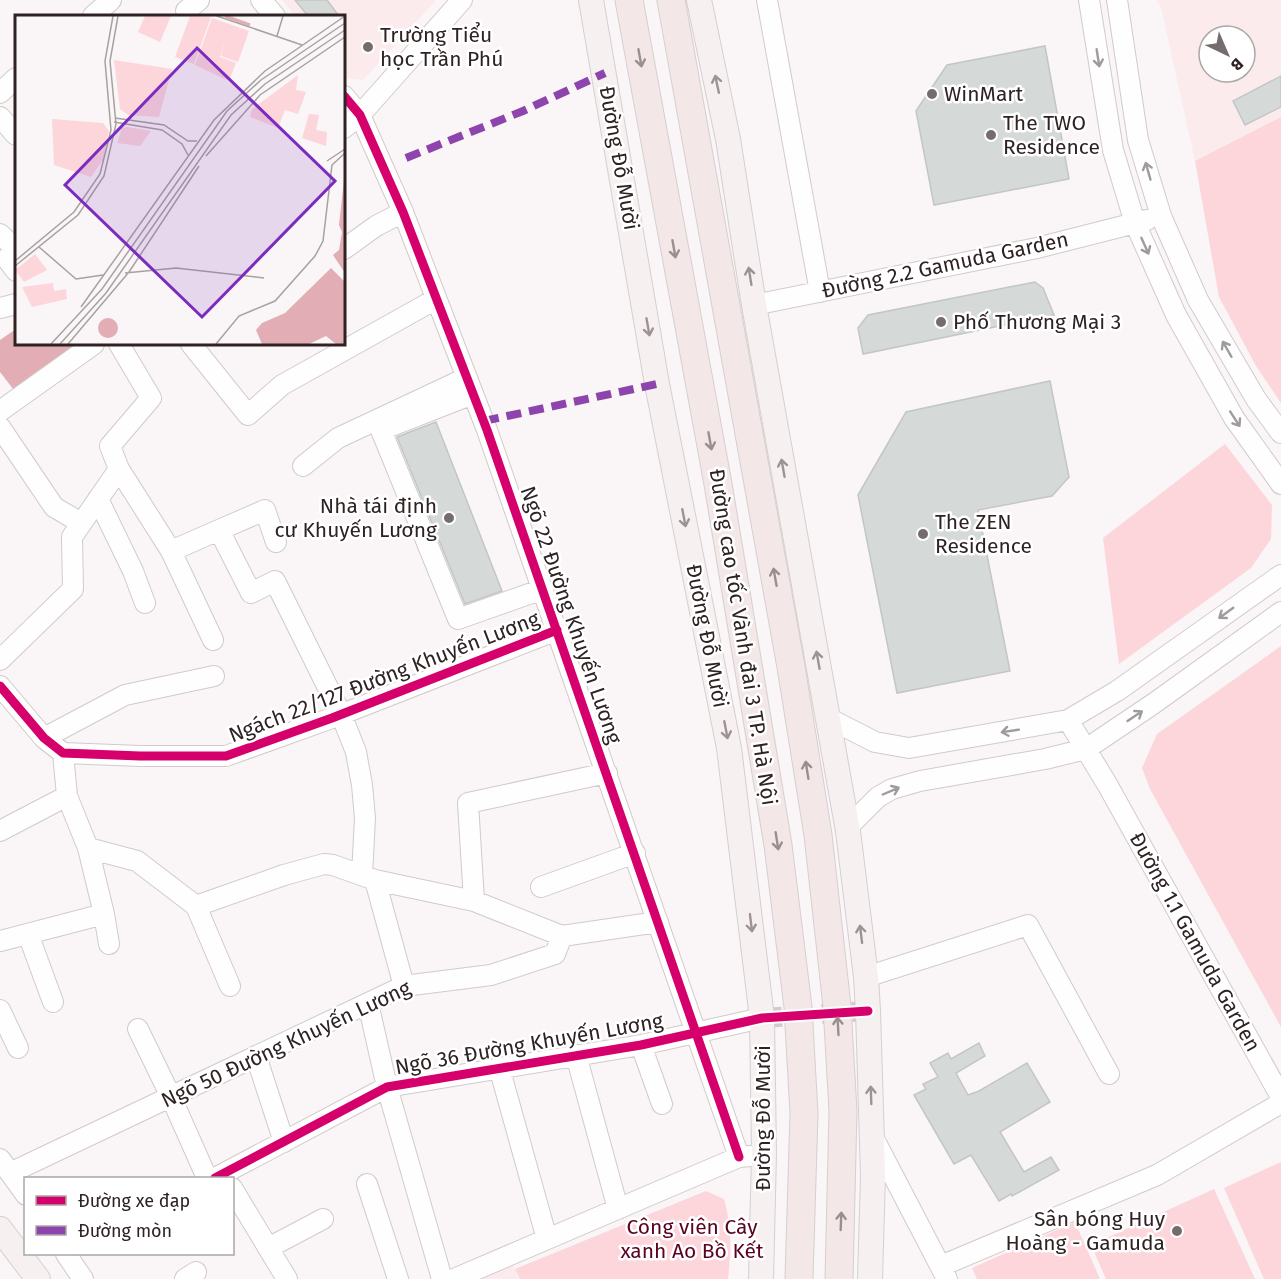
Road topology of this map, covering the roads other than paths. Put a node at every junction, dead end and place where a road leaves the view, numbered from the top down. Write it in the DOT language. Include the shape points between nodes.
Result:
graph roads {
  1 [pos="111,0"];
  2 [pos="462,0"];
  3 [pos="591,0"];
  4 [pos="629,0"];
  5 [pos="671,0"];
  6 [pos="699,0"];
  7 [pos="767,0"];
  8 [pos="1089,0"];
  9 [pos="1117,0"];
  10 [pos="92,10"];
  11 [pos="15,79"];
  12 [pos="0,93"];
  13 [pos="345,97"];
  14 [pos="360,115"];
  15 [pos="0,117"];
  16 [pos="345,127"];
  17 [pos="15,134"];
  18 [pos="403,212"];
  19 [pos="1161,216"];
  20 [pos="1135,223"];
  21 [pos="0,234"];
  22 [pos="15,248"];
  23 [pos="15,248"];
  24 [pos="345,248"];
  25 [pos="15,270"];
  26 [pos="820,292"];
  27 [pos="436,299"];
  28 [pos="15,304"];
  29 [pos="754,305"];
  30 [pos="0,308"];
  31 [pos="93,345"];
  32 [pos="120,345"];
  33 [pos="191,345"];
  34 [pos="469,386"];
  35 [pos="0,411"];
  36 [pos="0,427"];
  37 [pos="1281,433"];
  38 [pos="303,466"];
  39 [pos="119,469"];
  40 [pos="1281,484"];
  41 [pos="98,499"];
  42 [pos="81,523"];
  43 [pos="219,530"];
  44 [pos="276,542"];
  45 [pos="171,551"];
  46 [pos="1279,573"];
  47 [pos="543,589"];
  48 [pos="145,603"];
  49 [pos="1281,612"];
  50 [pos="557,630"];
  51 [pos="213,640"];
  52 [pos="0,660"];
  53 [pos="214,676"];
  54 [pos="0,686"];
  55 [pos="341,714"];
  56 [pos="828,718"];
  57 [pos="1068,720"];
  58 [pos="44,738"];
  59 [pos="1086,749"];
  60 [pos="63,753"];
  61 [pos="607,772"];
  62 [pos="67,795"];
  63 [pos="848,828"];
  64 [pos="0,831"];
  65 [pos="88,848"];
  66 [pos="635,853"];
  67 [pos="369,878"];
  68 [pos="541,887"];
  69 [pos="474,901"];
  70 [pos="196,906"];
  71 [pos="104,914"];
  72 [pos="658,922"];
  73 [pos="28,934"];
  74 [pos="562,936"];
  75 [pos="0,941"];
  76 [pos="109,944"];
  77 [pos="866,977"];
  78 [pos="230,986"];
  79 [pos="404,986"];
  80 [pos="53,1002"];
  81 [pos="368,1003"];
  82 [pos="0,1010"];
  83 [pos="762,1018"];
  84 [pos="138,1029"];
  85 [pos="697,1034"];
  86 [pos="641,1045"];
  87 [pos="18,1048"];
  88 [pos="576,1055"];
  89 [pos="256,1056"];
  90 [pos="499,1067"];
  91 [pos="1109,1074"];
  92 [pos="387,1086"];
  93 [pos="171,1096"];
  94 [pos="1281,1097"];
  95 [pos="1281,1103"];
  96 [pos="662,1104"];
  97 [pos="872,1135"];
  98 [pos="284,1142"];
  99 [pos="764,1154"];
  100 [pos="739,1157"];
  101 [pos="5,1166"];
  102 [pos="220,1177"];
  103 [pos="224,1177"];
  104 [pos="367,1184"];
  105 [pos="24,1193"];
  106 [pos="234,1198"];
  107 [pos="618,1209"];
  108 [pos="323,1219"];
  109 [pos="0,1228"];
  110 [pos="547,1239"];
  111 [pos="268,1248"];
  112 [pos="70,1255"];
  113 [pos="944,1272"];
  114 [pos="465,1277"];
  115 [pos="38,1279"];
  116 [pos="83,1279"];
  117 [pos="287,1279"];
  118 [pos="398,1279"];
  119 [pos="442,1279"];
  120 [pos="761,1279"];
  121 [pos="799,1279"];
  122 [pos="839,1279"];
  123 [pos="870,1279"];
  1 -- 10 [label="street"];
  2 -- 14 [label="street"];
  3 -- 83 [label="main road, Đường Đỗ Mười, one-way" via="657,384 729,748"];
  4 -- 121 [label="highway, Đường cao tốc Vành đai 3 TP. Hà Nội, one-way" via="718,484 778,845 798,1007 804,1113"];
  122 -- 5 [label="highway, Đường cao tốc Vành đai 3 TP. Hà Nội, one-way" via="843,1111 837,1006 818,835"];
  29 -- 6 [label="main road, one-way" via="728,139"];
  7 -- 26 [label="street"];
  8 -- 20 [label="street, one-way" via="1113,150"];
  19 -- 9 [label="street, one-way" via="1138,140"];
  11 -- 12 [label="street"];
  13 -- 14 [label="street, Ngõ 22 Đường Khuyến Lương"];
  14 -- 16 [label="street"];
  14 -- 18 [label="street, Ngõ 22 Đường Khuyến Lương"];
  15 -- 17 [label="street"];
  18 -- 24 [label="street"];
  18 -- 27 [label="street, Ngõ 22 Đường Khuyến Lương"];
  19 -- 20 [label="street, Đường 2.2 Gamuda Garden"];
  37 -- 19 [label="street, one-way" via="1198,300"];
  20 -- 26 [label="street, Đường 2.2 Gamuda Garden" via="1038,248"];
  20 -- 40 [label="street, one-way" via="1176,315 1234,418"];
  21 -- 23 [label="street"];
  22 -- 25 [label="street" via="7,259"];
  26 -- 29 [label="street, Đường 2.2 Gamuda Garden"];
  27 -- 33 [label="street" via="282,385 248,415"];
  27 -- 34 [label="street, Ngõ 22 Đường Khuyến Lương"];
  28 -- 30 [label="street"];
  56 -- 29 [label="main road, one-way"];
  31 -- 35 [label="street"];
  32 -- 39 [label="street" via="151,398 110,446"];
  34 -- 38 [label="street" via="338,438"];
  34 -- 47 [label="street, Ngõ 22 Đường Khuyến Lương"];
  34 -- 47 [label="street" via="381,430 458,619"];
  36 -- 42 [label="street" via="54,507"];
  39 -- 41 [label="street"];
  39 -- 45 [label="street"];
  41 -- 42 [label="street"];
  41 -- 48 [label="street"];
  42 -- 52 [label="street" via="72,537 73,590"];
  43 -- 44 [label="street" via="266,510"];
  43 -- 45 [label="street"];
  43 -- 55 [label="street" via="251,593 274,581"];
  45 -- 51 [label="street"];
  46 -- 57 [label="street, one-way" via="1117,691"];
  47 -- 50 [label="street, Ngõ 22 Đường Khuyến Lương"];
  59 -- 49 [label="street, one-way"];
  50 -- 55 [label="street, Ngách 22/127 Đường Khuyến Lương"];
  50 -- 61 [label="street, Ngõ 22 Đường Khuyến Lương"];
  53 -- 58 [label="street" via="126,695"];
  54 -- 58 [label="street"];
  55 -- 60 [label="street, Ngách 22/127 Đường Khuyến Lương" via="226,756"];
  55 -- 67 [label="street" via="356,752 362,785"];
  57 -- 56 [label="street, one-way" via="909,748 875,742"];
  56 -- 63 [label="main road"];
  57 -- 59 [label="street, Đường 1.1 Gamuda Garden"];
  58 -- 60 [label="street"];
  63 -- 59 [label="street, one-way" via="872,801 892,789"];
  59 -- 94 [label="street, Đường 1.1 Gamuda Garden"];
  60 -- 62 [label="street"];
  61 -- 66 [label="street, Ngõ 22 Đường Khuyến Lương"];
  61 -- 69 [label="street" via="468,803"];
  62 -- 64 [label="street"];
  62 -- 65 [label="street"];
  77 -- 63 [label="main road, one-way"];
  65 -- 70 [label="street" via="137,861"];
  65 -- 71 [label="street"];
  66 -- 68 [label="street"];
  66 -- 72 [label="street, Ngõ 22 Đường Khuyến Lương"];
  67 -- 69 [label="street"];
  67 -- 70 [label="street" via="324,864"];
  67 -- 79 [label="street"];
  69 -- 74 [label="street"];
  70 -- 78 [label="street"];
  71 -- 73 [label="street"];
  71 -- 76 [label="street"];
  72 -- 74 [label="street"];
  72 -- 85 [label="street, Ngõ 22 Đường Khuyến Lương"];
  73 -- 75 [label="street"];
  73 -- 80 [label="street"];
  74 -- 79 [label="street, Ngõ 50 Đường Khuyến Lương" via="555,954 491,975"];
  77 -- 91 [label="street" via="1028,925"];
  97 -- 77 [label="main road, one-way"];
  79 -- 81 [label="street, Ngõ 50 Đường Khuyến Lương"];
  81 -- 89 [label="street, Ngõ 50 Đường Khuyến Lương"];
  81 -- 92 [label="street"];
  82 -- 87 [label="street"];
  83 -- 85 [label="street, Ngõ 36 Đường Khuyến Lương"];
  83 -- 99 [label="main road, Đường Đỗ Mười"];
  84 -- 93 [label="street"];
  85 -- 86 [label="street, Ngõ 36 Đường Khuyến Lương"];
  85 -- 100 [label="street, Ngõ 22 Đường Khuyến Lương"];
  86 -- 88 [label="street, Ngõ 36 Đường Khuyến Lương"];
  86 -- 96 [label="street"];
  88 -- 90 [label="street, Ngõ 36 Đường Khuyến Lương"];
  88 -- 107 [label="street"];
  89 -- 93 [label="street, Ngõ 50 Đường Khuyến Lương"];
  89 -- 98 [label="street"];
  90 -- 92 [label="street, Ngõ 36 Đường Khuyến Lương"];
  90 -- 110 [label="street"];
  92 -- 98 [label="street, Ngõ 36 Đường Khuyến Lương"];
  92 -- 119 [label="street"];
  93 -- 101 [label="street, Ngõ 50 Đường Khuyến Lương"];
  93 -- 102 [label="street"];
  95 -- 113 [label="street" via="1157,1174"];
  97 -- 113 [label="street"];
  97 -- 123 [label="main road"];
  98 -- 103 [label="street, Ngõ 36 Đường Khuyến Lương"];
  99 -- 100 [label="street"];
  99 -- 120 [label="main road, Đường Đỗ Mười"];
  100 -- 107 [label="street"];
  101 -- 105 [label="street"];
  104 -- 118 [label="street"];
  106 -- 111 [label="street"];
  107 -- 110 [label="street"];
  108 -- 111 [label="street"];
  109 -- 115 [label="main road"];
  110 -- 114 [label="street"];
  111 -- 117 [label="street"];
  112 -- 116 [label="street"];
}
